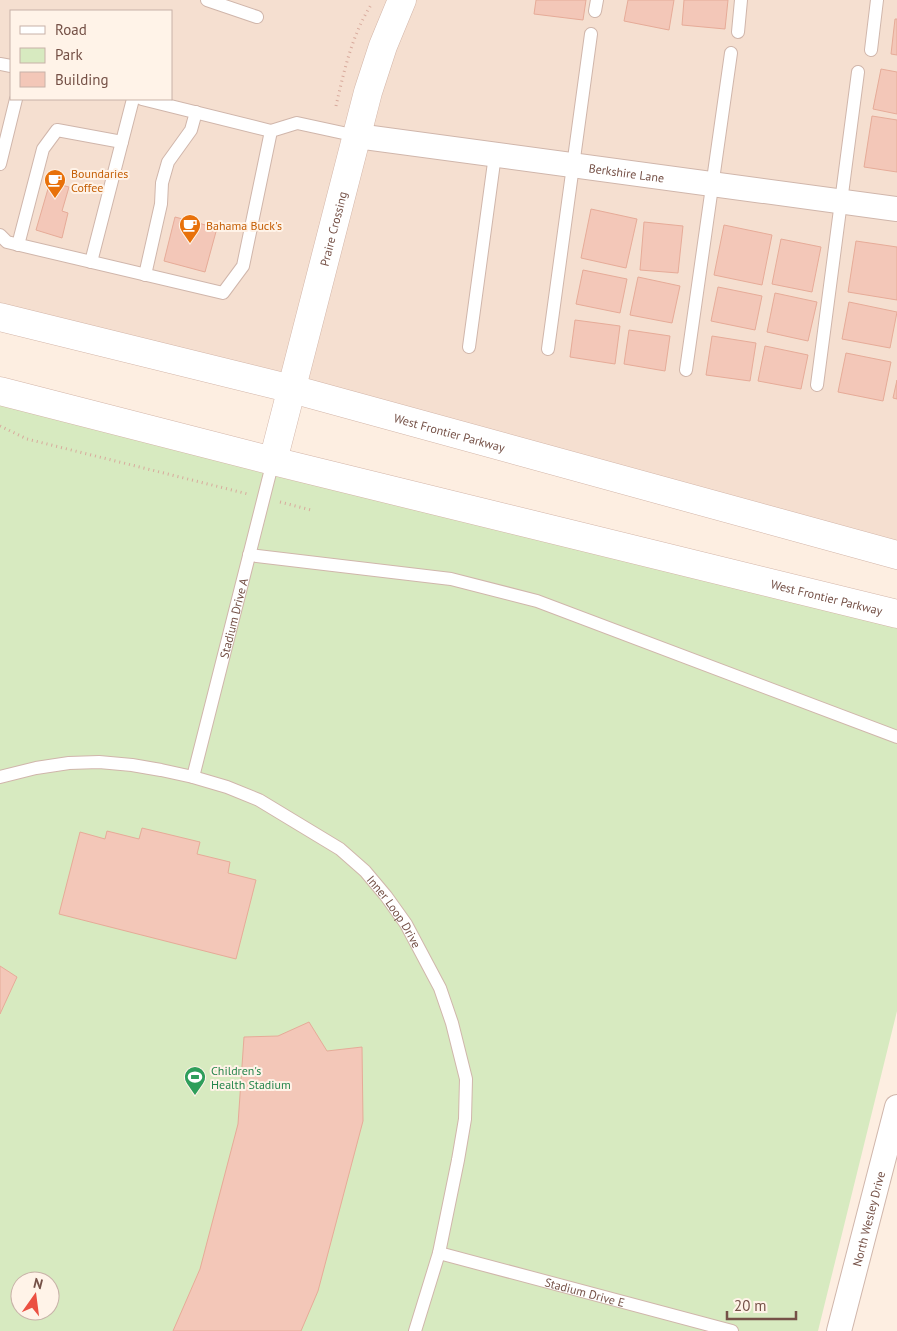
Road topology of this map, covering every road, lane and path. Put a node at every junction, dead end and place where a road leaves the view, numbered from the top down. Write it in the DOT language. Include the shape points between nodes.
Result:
graph roads {
  1 [pos="207,0"];
  2 [pos="374,0"];
  3 [pos="402,0"];
  4 [pos="742,0"];
  5 [pos="877,0"];
  6 [pos="257,17"];
  7 [pos="738,32"];
  8 [pos="590,34"];
  9 [pos="871,50"];
  10 [pos="731,53"];
  11 [pos="858,72"];
  12 [pos="16,100"];
  13 [pos="133,100"];
  14 [pos="146,100"];
  15 [pos="336,106"];
  16 [pos="196,112"];
  17 [pos="272,130"];
  18 [pos="357,136"];
  19 [pos="122,142"];
  20 [pos="495,155"];
  21 [pos="0,164"];
  22 [pos="573,165"];
  23 [pos="712,184"];
  24 [pos="841,201"];
  25 [pos="897,209"];
  26 [pos="0,235"];
  27 [pos="18,245"];
  28 [pos="91,262"];
  29 [pos="145,275"];
  30 [pos="0,317"];
  31 [pos="469,347"];
  32 [pos="548,349"];
  33 [pos="686,370"];
  34 [pos="817,385"];
  35 [pos="292,389"];
  36 [pos="0,390"];
  37 [pos="0,426"];
  38 [pos="273,460"];
  39 [pos="263,498"];
  40 [pos="311,510"];
  41 [pos="249,555"];
  42 [pos="897,555"];
  43 [pos="897,614"];
  44 [pos="897,737"];
  45 [pos="0,777"];
  46 [pos="193,777"];
  47 [pos="897,1107"];
  48 [pos="439,1253"];
  49 [pos="416,1331"];
  50 [pos="732,1331"];
  51 [pos="840,1331"];
  1 -- 6 [label="lane"];
  2 -- 15 [label="path" via="346,61"];
  3 -- 18 [label="street, Praire Crossing" via="383,46"];
  4 -- 7 [label="lane"];
  5 -- 9 [label="lane"];
  8 -- 22 [label="lane"];
  10 -- 23 [label="lane"];
  11 -- 24 [label="lane"];
  12 -- 21 [label="lane"];
  13 -- 19 [label="lane"];
  14 -- 16 [label="lane"];
  16 -- 17 [label="lane"];
  16 -- 29 [label="lane" via="191,130 168,162"];
  17 -- 18 [label="lane" via="297,123"];
  17 -- 29 [label="lane" via="243,266 223,293"];
  18 -- 20 [label="street, Berkshire Lane"];
  18 -- 35 [label="street, Praire Crossing"];
  19 -- 27 [label="lane" via="57,130 42,149"];
  19 -- 28 [label="lane"];
  20 -- 22 [label="street, Berkshire Lane"];
  20 -- 31 [label="lane"];
  22 -- 23 [label="street, Berkshire Lane"];
  22 -- 32 [label="lane"];
  23 -- 24 [label="street, Berkshire Lane"];
  23 -- 33 [label="lane"];
  24 -- 25 [label="street, Berkshire Lane"];
  24 -- 34 [label="lane"];
  26 -- 27 [label="lane" via="7,242"];
  27 -- 28 [label="lane"];
  28 -- 29 [label="lane"];
  30 -- 35 [label="street, West Frontier Parkway"];
  35 -- 38 [label="street, Praire Crossing"];
  35 -- 42 [label="street, West Frontier Parkway"];
  36 -- 38 [label="street, West Frontier Parkway"];
  37 -- 39 [label="path" via="27,439"];
  38 -- 39 [label="lane, Stadium Drive A"];
  38 -- 43 [label="street, West Frontier Parkway"];
  39 -- 40 [label="path"];
  39 -- 41 [label="lane, Stadium Drive A"];
  41 -- 44 [label="lane" via="451,579 537,601"];
  41 -- 46 [label="lane, Stadium Drive A"];
  45 -- 46 [label="lane, Inner Loop Drive" via="36,768 99,762"];
  46 -- 48 [label="lane, Inner Loop Drive" via="259,800 340,849 386,896 406,924 440,988 466,1078 466,1104"];
  47 -- 51 [label="street, North Wesley Drive"];
  48 -- 49 [label="lane, Inner Loop Drive"];
  48 -- 50 [label="lane, Stadium Drive E"];
}
